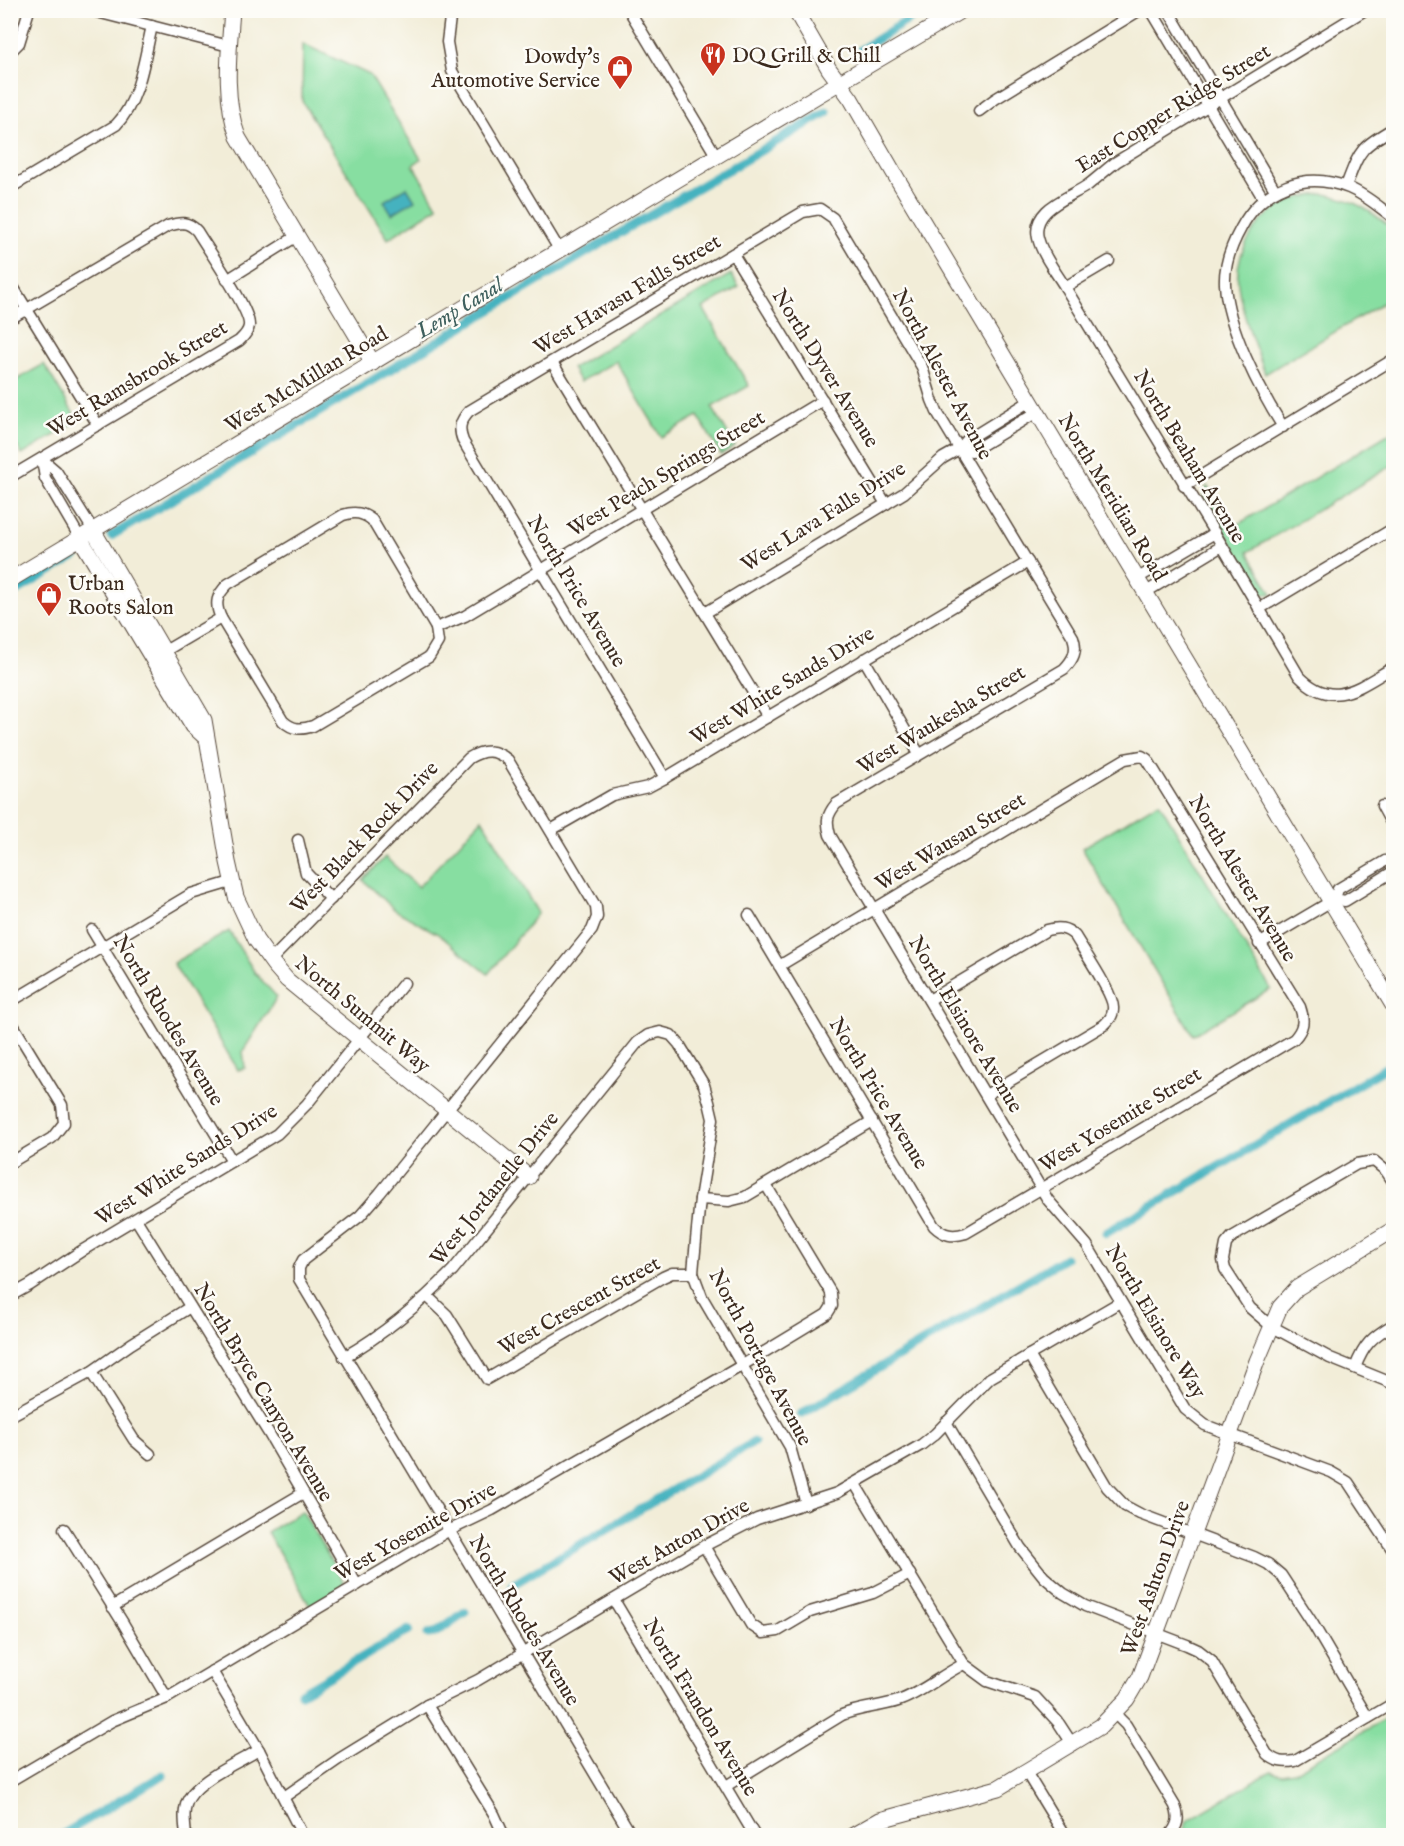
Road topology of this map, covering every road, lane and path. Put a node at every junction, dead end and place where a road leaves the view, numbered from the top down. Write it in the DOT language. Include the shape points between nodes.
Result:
graph roads {
  1 [pos="29,10"];
  2 [pos="89,10"];
  3 [pos="232,10"];
  4 [pos="451,10"];
  5 [pos="629,10"];
  6 [pos="795,10"];
  7 [pos="962,10"];
  8 [pos="1140,10"];
  9 [pos="1151,10"];
  10 [pos="1168,10"];
  11 [pos="1365,10"];
  12 [pos="152,26"];
  13 [pos="229,46"];
  14 [pos="10,52"];
  15 [pos="839,83"];
  16 [pos="1221,99"];
  17 [pos="1209,107"];
  18 [pos="979,111"];
  19 [pos="1394,128"];
  20 [pos="717,157"];
  21 [pos="1346,186"];
  22 [pos="10,188"];
  23 [pos="1275,190"];
  24 [pos="1263,198"];
  25 [pos="820,209"];
  26 [pos="1394,218"];
  27 [pos="1038,225"];
  28 [pos="297,236"];
  29 [pos="560,251"];
  30 [pos="733,254"];
  31 [pos="1109,261"];
  32 [pos="227,279"];
  33 [pos="10,282"];
  34 [pos="1065,287"];
  35 [pos="27,309"];
  36 [pos="10,320"];
  37 [pos="1394,359"];
  38 [pos="552,362"];
  39 [pos="373,363"];
  40 [pos="823,400"];
  41 [pos="1034,406"];
  42 [pos="460,423"];
  43 [pos="98,425"];
  44 [pos="1283,427"];
  45 [pos="959,448"];
  46 [pos="42,459"];
  47 [pos="10,477"];
  48 [pos="1184,486"];
  49 [pos="886,504"];
  50 [pos="642,510"];
  51 [pos="1394,528"];
  52 [pos="1215,533"];
  53 [pos="87,534"];
  54 [pos="1222,546"];
  55 [pos="1028,562"];
  56 [pos="540,572"];
  57 [pos="10,580"];
  58 [pos="1142,585"];
  59 [pos="1259,609"];
  60 [pos="705,613"];
  61 [pos="221,618"];
  62 [pos="436,628"];
  63 [pos="158,655"];
  64 [pos="1074,656"];
  65 [pos="864,659"];
  66 [pos="1394,667"];
  67 [pos="768,717"];
  68 [pos="919,754"];
  69 [pos="1143,756"];
  70 [pos="665,778"];
  71 [pos="1382,806"];
  72 [pos="828,814"];
  73 [pos="1394,828"];
  74 [pos="551,830"];
  75 [pos="298,840"];
  76 [pos="1394,859"];
  77 [pos="1394,871"];
  78 [pos="231,882"];
  79 [pos="331,899"];
  80 [pos="1333,900"];
  81 [pos="874,909"];
  82 [pos="749,915"];
  83 [pos="92,930"];
  84 [pos="1259,944"];
  85 [pos="102,947"];
  86 [pos="270,961"];
  87 [pos="779,966"];
  88 [pos="404,983"];
  89 [pos="929,1000"];
  90 [pos="10,1002"];
  91 [pos="1394,1007"];
  92 [pos="10,1020"];
  93 [pos="1303,1024"];
  94 [pos="660,1032"];
  95 [pos="359,1040"];
  96 [pos="986,1095"];
  97 [pos="447,1110"];
  98 [pos="872,1121"];
  99 [pos="232,1161"];
  100 [pos="10,1163"];
  101 [pos="530,1177"];
  102 [pos="1394,1183"];
  103 [pos="766,1185"];
  104 [pos="1041,1189"];
  105 [pos="700,1199"];
  106 [pos="136,1219"];
  107 [pos="1394,1229"];
  108 [pos="949,1236"];
  109 [pos="1087,1245"];
  110 [pos="693,1273"];
  111 [pos="10,1296"];
  112 [pos="428,1297"];
  113 [pos="1120,1302"];
  114 [pos="190,1308"];
  115 [pos="1394,1324"];
  116 [pos="1271,1326"];
  117 [pos="1029,1355"];
  118 [pos="344,1356"];
  119 [pos="741,1366"];
  120 [pos="1354,1368"];
  121 [pos="91,1372"];
  122 [pos="1394,1384"];
  123 [pos="10,1416"];
  124 [pos="946,1422"];
  125 [pos="1230,1434"];
  126 [pos="150,1454"];
  127 [pos="855,1484"];
  128 [pos="303,1493"];
  129 [pos="806,1504"];
  130 [pos="64,1529"];
  131 [pos="448,1531"];
  132 [pos="1193,1534"];
  133 [pos="704,1546"];
  134 [pos="1394,1552"];
  135 [pos="910,1574"];
  136 [pos="357,1586"];
  137 [pos="614,1600"];
  138 [pos="112,1607"];
  139 [pos="1156,1634"];
  140 [pos="523,1654"];
  141 [pos="964,1664"];
  142 [pos="212,1671"];
  143 [pos="167,1698"];
  144 [pos="1394,1703"];
  145 [pos="427,1705"];
  146 [pos="1115,1714"];
  147 [pos="1368,1718"];
  148 [pos="1073,1745"];
  149 [pos="259,1750"];
  150 [pos="1026,1772"];
  151 [pos="10,1781"];
  152 [pos="726,1785"];
  153 [pos="284,1797"];
  154 [pos="186,1836"];
  155 [pos="303,1836"];
  156 [pos="504,1836"];
  157 [pos="632,1836"];
  158 [pos="755,1836"];
  159 [pos="852,1836"];
  160 [pos="1065,1836"];
  161 [pos="1170,1836"];
  1 -- 14 [label="street" via="19,43"];
  2 -- 12 [label="street"];
  3 -- 13 [label="main road"];
  4 -- 29 [label="street" via="447,42 452,71"];
  5 -- 20 [label="street"];
  6 -- 15 [label="main road, North Meridian Road"];
  7 -- 15 [label="main road, West McMillan Road"];
  8 -- 18 [label="street"];
  9 -- 17 [label="street"];
  10 -- 16 [label="street"];
  11 -- 16 [label="street, East Copper Ridge Street"];
  12 -- 13 [label="street"];
  12 -- 22 [label="street" via="134,99 126,115 116,125"];
  13 -- 28 [label="main road" via="232,120"];
  15 -- 20 [label="main road, West McMillan Road"];
  15 -- 41 [label="main road, North Meridian Road"];
  16 -- 17 [label="street, East Copper Ridge Street"];
  16 -- 23 [label="street"];
  17 -- 24 [label="street"];
  17 -- 27 [label="street, East Copper Ridge Street" via="1116,162 1052,206"];
  19 -- 21 [label="street" via="1363,148"];
  20 -- 29 [label="main road, West McMillan Road"];
  21 -- 23 [label="street" via="1321,181 1290,184"];
  21 -- 26 [label="street"];
  23 -- 24 [label="street"];
  24 -- 44 [label="street" via="1234,241 1225,286 1245,354"];
  25 -- 30 [label="street, West Havasu Falls Street" via="803,212"];
  25 -- 45 [label="street, North Alester Avenue" via="833,218 917,358 937,412"];
  27 -- 34 [label="street, North Beaham Avenue" via="1042,249"];
  28 -- 32 [label="street"];
  28 -- 39 [label="main road"];
  29 -- 39 [label="main road, West McMillan Road"];
  30 -- 38 [label="street, West Havasu Falls Street"];
  30 -- 40 [label="street, North Dyver Avenue"];
  31 -- 34 [label="street"];
  32 -- 35 [label="street" via="197,231 184,222 168,226"];
  32 -- 43 [label="street, West Ramsbrook Street" via="246,312 246,334"];
  33 -- 35 [label="street"];
  34 -- 48 [label="street, North Beaham Avenue"];
  35 -- 36 [label="street"];
  35 -- 43 [label="street"];
  37 -- 44 [label="street"];
  38 -- 42 [label="street, West Havasu Falls Street" via="470,411"];
  38 -- 50 [label="street"];
  39 -- 53 [label="main road, West McMillan Road"];
  40 -- 49 [label="street, North Dyver Avenue"];
  40 -- 50 [label="street, West Peach Springs Street"];
  41 -- 45 [label="street, West Lava Falls Drive" via="972,451"];
  41 -- 58 [label="main road, North Meridian Road"];
  42 -- 56 [label="street, North Price Avenue" via="463,441"];
  43 -- 46 [label="street, West Ramsbrook Street"];
  44 -- 48 [label="street"];
  45 -- 49 [label="street, West Lava Falls Drive"];
  45 -- 55 [label="street, North Alester Avenue"];
  46 -- 47 [label="street, West Ramsbrook Street"];
  46 -- 53 [label="street, North Summit Way" via="56,471"];
  48 -- 52 [label="street, North Beaham Avenue"];
  49 -- 60 [label="street, West Lava Falls Drive"];
  50 -- 56 [label="street, West Peach Springs Street"];
  50 -- 60 [label="street"];
  51 -- 59 [label="street"];
  52 -- 54 [label="street, North Beaham Avenue"];
  52 -- 58 [label="street"];
  53 -- 57 [label="main road, West McMillan Road"];
  53 -- 63 [label="main road, North Summit Way"];
  54 -- 58 [label="street"];
  54 -- 59 [label="street, North Beaham Avenue"];
  55 -- 64 [label="street, North Alester Avenue" via="1073,638"];
  55 -- 65 [label="street, West White Sands Drive"];
  56 -- 62 [label="street, West Peach Springs Street" via="465,616"];
  56 -- 70 [label="street, North Price Avenue"];
  58 -- 80 [label="main road, North Meridian Road"];
  59 -- 66 [label="street, North Beaham Avenue" via="1299,676 1311,688 1326,694 1343,694"];
  60 -- 67 [label="street"];
  61 -- 62 [label="street" via="283,721 298,730 313,726 429,657 438,642"];
  61 -- 62 [label="street" via="217,601 228,584 351,512 372,520"];
  61 -- 63 [label="street"];
  63 -- 78 [label="main road, North Summit Way" via="204,720"];
  64 -- 68 [label="street, West Waukesha Street" via="1064,669"];
  65 -- 67 [label="street, West White Sands Drive"];
  65 -- 68 [label="street"];
  67 -- 70 [label="street, West White Sands Drive"];
  68 -- 72 [label="street, West Waukesha Street" via="836,804"];
  69 -- 81 [label="street, West Wausau Street" via="1125,759"];
  69 -- 84 [label="street, North Alester Avenue"];
  70 -- 74 [label="street, West White Sands Drive" via="648,787 612,795"];
  71 -- 73 [label="street"];
  72 -- 81 [label="street, North Elsinore Avenue" via="830,835"];
  74 -- 79 [label="street, West Black Rock Drive" via="508,760 491,750 480,752 469,758"];
  74 -- 97 [label="street" via="592,898 597,917 592,930"];
  75 -- 79 [label="street" via="306,873"];
  76 -- 80 [label="street" via="1338,890"];
  77 -- 80 [label="street" via="1345,901"];
  78 -- 85 [label="street" via="191,894"];
  78 -- 86 [label="main road, North Summit Way" via="247,922"];
  79 -- 86 [label="street, West Black Rock Drive"];
  80 -- 84 [label="street"];
  80 -- 91 [label="main road, North Meridian Road"];
  81 -- 87 [label="street, West Wausau Street"];
  81 -- 89 [label="street, North Elsinore Avenue"];
  82 -- 87 [label="street, North Price Avenue"];
  83 -- 85 [label="street, North Rhodes Avenue"];
  84 -- 93 [label="street, North Alester Avenue" via="1300,1007"];
  85 -- 90 [label="street"];
  85 -- 99 [label="street, North Rhodes Avenue"];
  86 -- 95 [label="main road, North Summit Way"];
  87 -- 98 [label="street, North Price Avenue"];
  88 -- 95 [label="street, West White Sands Drive"];
  89 -- 96 [label="street, North Elsinore Avenue"];
  89 -- 96 [label="street" via="1047,930 1062,928 1075,936 1111,997 1113,1011 1104,1025"];
  92 -- 100 [label="street" via="62,1105 64,1123 52,1138"];
  93 -- 104 [label="street, West Yosemite Street" via="1294,1039"];
  94 -- 101 [label="street, West Jordanelle Drive" via="638,1042"];
  94 -- 105 [label="street, North Portage Avenue" via="671,1035 680,1044 704,1085 709,1102 713,1119"];
  95 -- 97 [label="main road, North Summit Way"];
  95 -- 99 [label="street, West White Sands Drive" via="294,1120"];
  96 -- 104 [label="street, North Elsinore Avenue"];
  97 -- 101 [label="main road, North Summit Way"];
  97 -- 118 [label="street, North Rhodes Avenue" via="360,1216 303,1260 299,1268 303,1288"];
  98 -- 103 [label="street"];
  98 -- 108 [label="street, North Price Avenue" via="934,1226"];
  99 -- 106 [label="street, West White Sands Drive"];
  101 -- 112 [label="street, West Jordanelle Drive"];
  102 -- 116 [label="street" via="1374,1161 1357,1164 1232,1237 1223,1251 1225,1269 1250,1308"];
  103 -- 105 [label="street" via="729,1201"];
  103 -- 119 [label="street, West Yosemite Drive" via="831,1293 832,1306 827,1314"];
  104 -- 108 [label="street, West Yosemite Street" via="966,1233"];
  104 -- 109 [label="street, North Elsinore Avenue"];
  105 -- 110 [label="street, North Portage Avenue"];
  106 -- 111 [label="street, West White Sands Drive"];
  106 -- 114 [label="street, North Bryce Canyon Avenue"];
  107 -- 116 [label="main road, West Ashton Drive" via="1297,1288 1280,1306"];
  109 -- 113 [label="street, North Elsinore Way"];
  110 -- 112 [label="street, West Crescent Street" via="663,1277 487,1379 447,1315"];
  110 -- 119 [label="street, North Portage Avenue" via="702,1297"];
  112 -- 118 [label="street, West Jordanelle Drive" via="389,1329"];
  113 -- 117 [label="street, West Anton Drive"];
  113 -- 125 [label="street, North Elsinore Way" via="1185,1409 1205,1425"];
  114 -- 121 [label="street"];
  114 -- 128 [label="street, North Bryce Canyon Avenue"];
  115 -- 120 [label="street" via="1366,1343"];
  116 -- 120 [label="street"];
  116 -- 125 [label="main road, West Ashton Drive"];
  117 -- 124 [label="street, West Anton Drive" via="982,1385"];
  117 -- 132 [label="street" via="1117,1499 1140,1514"];
  118 -- 131 [label="street, North Rhodes Avenue"];
  119 -- 129 [label="street, North Portage Avenue" via="790,1447"];
  119 -- 131 [label="street, West Yosemite Drive" via="492,1510"];
  120 -- 122 [label="street"];
  121 -- 123 [label="street"];
  121 -- 126 [label="street" via="134,1440"];
  124 -- 127 [label="street, West Anton Drive" via="921,1444"];
  124 -- 139 [label="street" via="1020,1547 1044,1577 1085,1606"];
  125 -- 132 [label="main road, West Ashton Drive"];
  125 -- 134 [label="street, North Elsinore Way" via="1348,1482"];
  127 -- 129 [label="street, West Anton Drive"];
  127 -- 135 [label="street"];
  128 -- 136 [label="street, North Bryce Canyon Avenue"];
  128 -- 138 [label="street"];
  129 -- 133 [label="street, West Anton Drive" via="757,1519"];
  130 -- 138 [label="street"];
  131 -- 136 [label="street, West Yosemite Drive"];
  131 -- 140 [label="street, North Rhodes Avenue"];
  132 -- 139 [label="main road, West Ashton Drive"];
  132 -- 147 [label="street" via="1254,1557 1281,1575"];
  133 -- 135 [label="street" via="751,1625 763,1633 778,1631 810,1612 873,1593"];
  133 -- 137 [label="street, West Anton Drive"];
  135 -- 141 [label="street"];
  136 -- 142 [label="street, West Yosemite Drive"];
  137 -- 140 [label="street, West Anton Drive"];
  137 -- 152 [label="street, North Frandon Avenue"];
  138 -- 143 [label="street"];
  139 -- 146 [label="main road, West Ashton Drive" via="1140,1677"];
  139 -- 147 [label="street" via="1198,1650 1211,1660 1268,1754 1279,1762 1295,1761"];
  140 -- 145 [label="street, West Anton Drive"];
  140 -- 157 [label="street, North Rhodes Avenue"];
  141 -- 148 [label="street" via="987,1681 1035,1697 1059,1722"];
  141 -- 152 [label="street" via="904,1698 842,1715"];
  142 -- 143 [label="street, West Yosemite Drive"];
  142 -- 149 [label="street"];
  143 -- 151 [label="street, West Yosemite Drive" via="112,1721"];
  144 -- 147 [label="street"];
  145 -- 153 [label="street, West Anton Drive"];
  145 -- 156 [label="street"];
  146 -- 148 [label="main road, West Ashton Drive"];
  146 -- 161 [label="street" via="1126,1725 1175,1806 1177,1824"];
  148 -- 150 [label="main road, West Ashton Drive"];
  149 -- 153 [label="street"];
  149 -- 154 [label="street" via="205,1781 189,1798 184,1813"];
  150 -- 159 [label="main road, West Ashton Drive" via="998,1788 880,1820"];
  150 -- 160 [label="street"];
  152 -- 158 [label="street, North Frandon Avenue"];
  153 -- 155 [label="street"];
}
